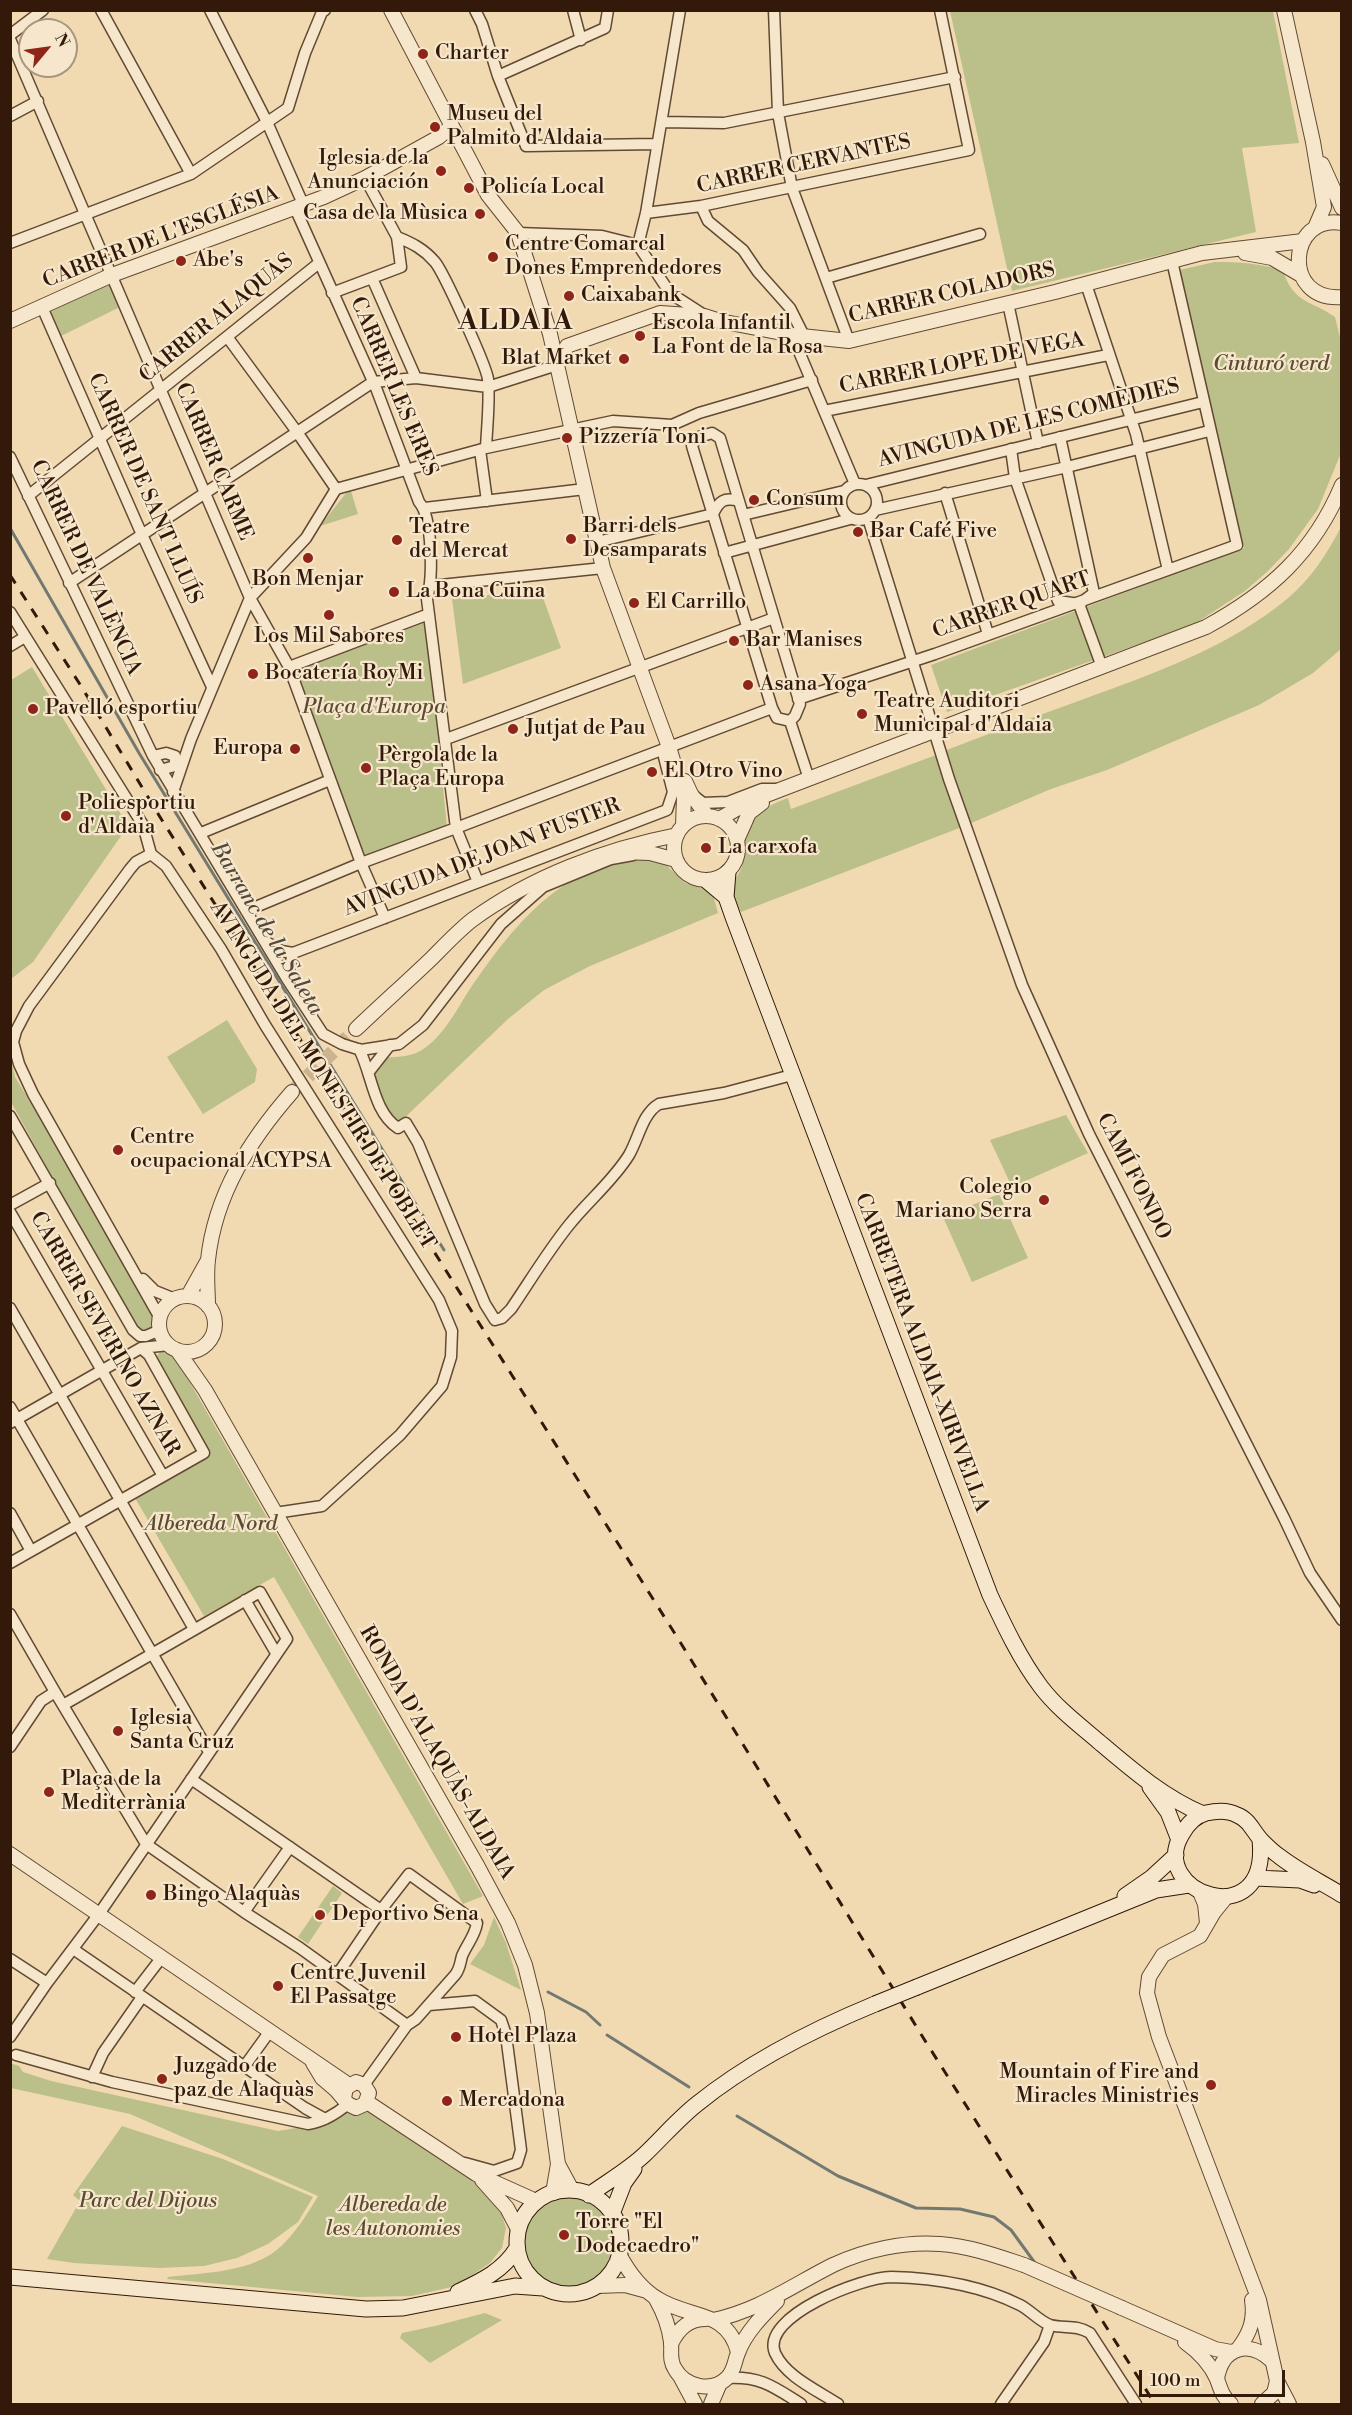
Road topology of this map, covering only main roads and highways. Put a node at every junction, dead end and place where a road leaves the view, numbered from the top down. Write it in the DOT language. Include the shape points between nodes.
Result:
graph roads {
  1 [pos="728,872"];
  2 [pos="707,881"];
  3 [pos="726,897"];
  4 [pos="1144,1779"];
  5 [pos="1203,1814"];
  6 [pos="1179,1840"];
  7 [pos="1260,1840"];
  8 [pos="1176,1855"];
  9 [pos="1255,1878"];
  10 [pos="1195,1889"];
  11 [pos="1341,1895"];
  12 [pos="1105,1910"];
  13 [pos="642,2157"];
  14 [pos="589,2194"];
  15 [pos="612,2214"];
  16 [pos="517,2248"];
  17 [pos="10,2277"];
  18 [pos="543,2288"];
  19 [pos="440,2300"];
  1 -- 3 [label="main road, CARRETERA ALDAIA-XIRIVELLA"];
  2 -- 3 [label="main road, CARRETERA ALDAIA-XIRIVELLA"];
  3 -- 4 [label="main road, CARRETERA ALDAIA-XIRIVELLA" via="990,1595 1015,1649 1061,1710"];
  4 -- 5 [label="main road, CARRETERA ALDAIA-XIRIVELLA"];
  4 -- 6 [label="main road, CARRETERA ALDAIA-XIRIVELLA" via="1168,1812"];
  5 -- 6 [label="main road" via="1188,1824"];
  5 -- 7 [label="main road" via="1237,1814 1251,1825"];
  6 -- 8 [label="main road"];
  7 -- 9 [label="main road" via="1262,1860"];
  7 -- 11 [label="main road"];
  8 -- 10 [label="main road" via="1180,1871"];
  8 -- 12 [label="main road"];
  9 -- 10 [label="main road" via="1243,1890 1227,1896 1213,1897"];
  9 -- 11 [label="main road" via="1300,1880"];
  10 -- 12 [label="main road" via="1156,1890"];
  12 -- 13 [label="main road, bridge" via="875,2004 794,2042 737,2074 695,2105"];
  13 -- 14 [label="main road"];
  13 -- 15 [label="main road" via="624,2183"];
  14 -- 15 [label="main road"];
  14 -- 16 [label="main road" via="572,2190 536,2201 518,2229"];
  15 -- 18 [label="main road" via="620,2233 619,2254 611,2272 588,2291 568,2295"];
  16 -- 18 [label="main road" via="526,2271"];
  16 -- 19 [label="main road" via="503,2266 483,2280"];
  17 -- 19 [label="main road" via="366,2309 403,2308"];
  18 -- 19 [label="main road" via="515,2286"];
}
